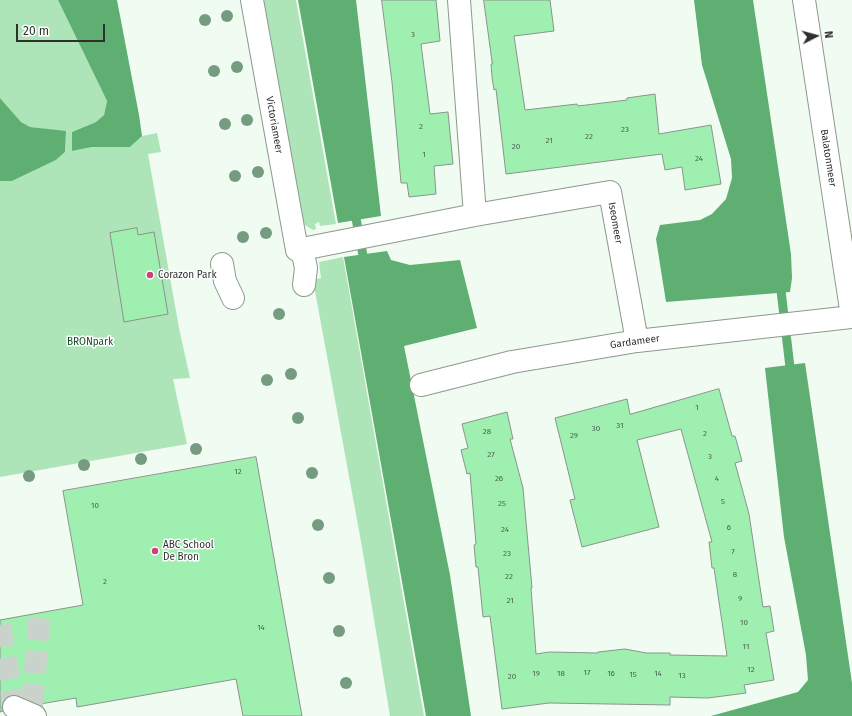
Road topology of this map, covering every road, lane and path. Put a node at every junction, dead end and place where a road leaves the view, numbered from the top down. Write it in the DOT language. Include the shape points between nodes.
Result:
graph roads {
  1 [pos="252,0"];
  2 [pos="459,0"];
  3 [pos="804,0"];
  4 [pos="475,215"];
  5 [pos="306,248"];
  6 [pos="217,265"];
  7 [pos="304,285"];
  8 [pos="233,298"];
  9 [pos="852,316"];
  10 [pos="637,341"];
  11 [pos="421,385"];
  1 -- 5 [label="street, Victoriameer"];
  2 -- 4 [label="street"];
  3 -- 9 [label="street, Balatonmeer"];
  4 -- 5 [label="street, Iseomeer"];
  4 -- 10 [label="street, Iseomeer" via="610,192"];
  5 -- 7 [label="street, Victoriameer"];
  6 -- 8 [label="street"];
  9 -- 10 [label="street, Gardameer"];
  10 -- 11 [label="street, Gardameer" via="512,362"];
}
